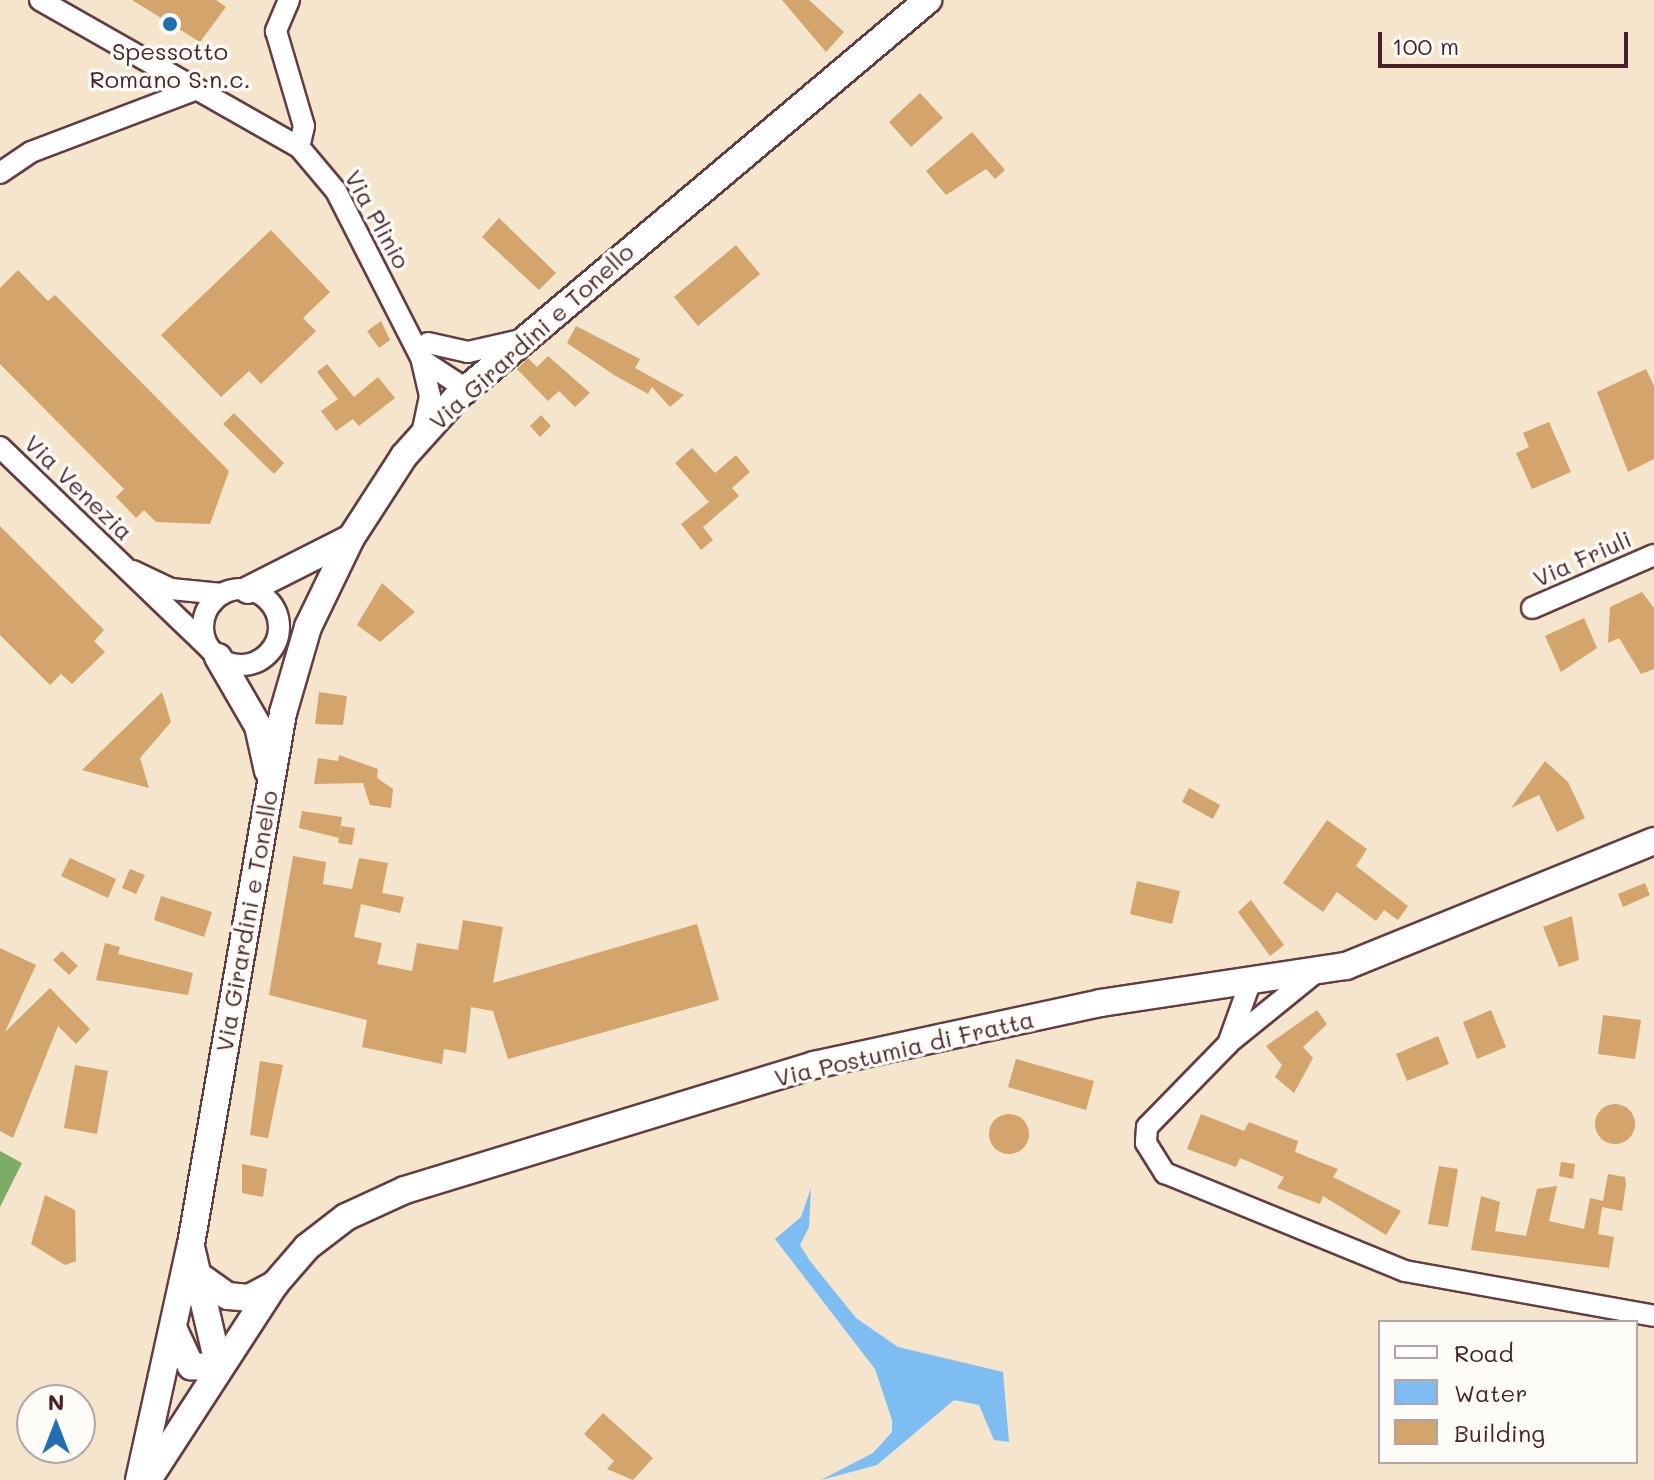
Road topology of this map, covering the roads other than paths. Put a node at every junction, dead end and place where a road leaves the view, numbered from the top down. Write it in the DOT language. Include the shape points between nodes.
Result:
graph roads {
  1 [pos="40,0"];
  2 [pos="289,0"];
  3 [pos="928,0"];
  4 [pos="197,89"];
  5 [pos="299,147"];
  6 [pos="0,173"];
  7 [pos="521,340"];
  8 [pos="425,352"];
  9 [pos="466,389"];
  10 [pos="422,435"];
  11 [pos="0,447"];
  12 [pos="351,538"];
  13 [pos="1654,555"];
  14 [pos="122,565"];
  15 [pos="248,590"];
  16 [pos="222,594"];
  17 [pos="1532,608"];
  18 [pos="217,656"];
  19 [pos="270,782"];
  20 [pos="1654,841"];
  21 [pos="1315,973"];
  22 [pos="1250,983"];
  23 [pos="1228,1044"];
  24 [pos="191,1244"];
  25 [pos="199,1276"];
  26 [pos="275,1284"];
  27 [pos="1654,1316"];
  28 [pos="175,1328"];
  29 [pos="219,1368"];
  30 [pos="139,1480"];
  31 [pos="147,1480"];
  1 -- 4 [label="street, Via Plinio"];
  2 -- 5 [label="street" via="276,31 304,126"];
  3 -- 7 [label="main road, Via Girardini e Tonello"];
  4 -- 5 [label="street, Via Plinio"];
  4 -- 6 [label="street" via="31,152"];
  5 -- 8 [label="street, Via Plinio" via="336,191"];
  7 -- 8 [label="street" via="468,352"];
  7 -- 9 [label="main road, Via Girardini e Tonello"];
  8 -- 9 [label="street, Via Plinio" via="455,365"];
  8 -- 10 [label="street" via="430,396"];
  9 -- 10 [label="main road, Via Girardini e Tonello"];
  10 -- 12 [label="main road, Via Girardini e Tonello"];
  11 -- 14 [label="street, Via Venezia"];
  12 -- 15 [label="main road"];
  12 -- 19 [label="main road, Via Girardini e Tonello" via="303,641"];
  13 -- 17 [label="street, Via Friuli"];
  14 -- 16 [label="street, Via Venezia" via="171,589"];
  14 -- 18 [label="street, Via Venezia"];
  15 -- 16 [label="street"];
  15 -- 18 [label="street" via="275,610 276,642 251,664"];
  16 -- 18 [label="street" via="204,618"];
  18 -- 19 [label="main road" via="258,726"];
  19 -- 24 [label="main road, Via Girardini e Tonello"];
  20 -- 21 [label="main road, Via Postumia di Fratta" via="1410,946"];
  21 -- 22 [label="main road, Via Postumia di Fratta"];
  21 -- 23 [label="street"];
  22 -- 23 [label="street"];
  22 -- 26 [label="main road, Via Postumia di Fratta" via="1101,1003 814,1065 405,1190 346,1217"];
  23 -- 27 [label="street" via="1147,1127 1146,1143 1165,1173 1405,1271"];
  24 -- 25 [label="main road, Via Girardini e Tonello"];
  24 -- 28 [label="main road, Via Girardini e Tonello"];
  25 -- 26 [label="main road" via="228,1296 249,1298"];
  25 -- 29 [label="main road, Via Girardini e Tonello"];
  26 -- 29 [label="main road, Via Postumia di Fratta"];
  28 -- 29 [label="main road" via="182,1358 202,1371"];
  28 -- 30 [label="main road, Via Girardini e Tonello"];
  29 -- 31 [label="main road, Via Postumia di Fratta"];
}
